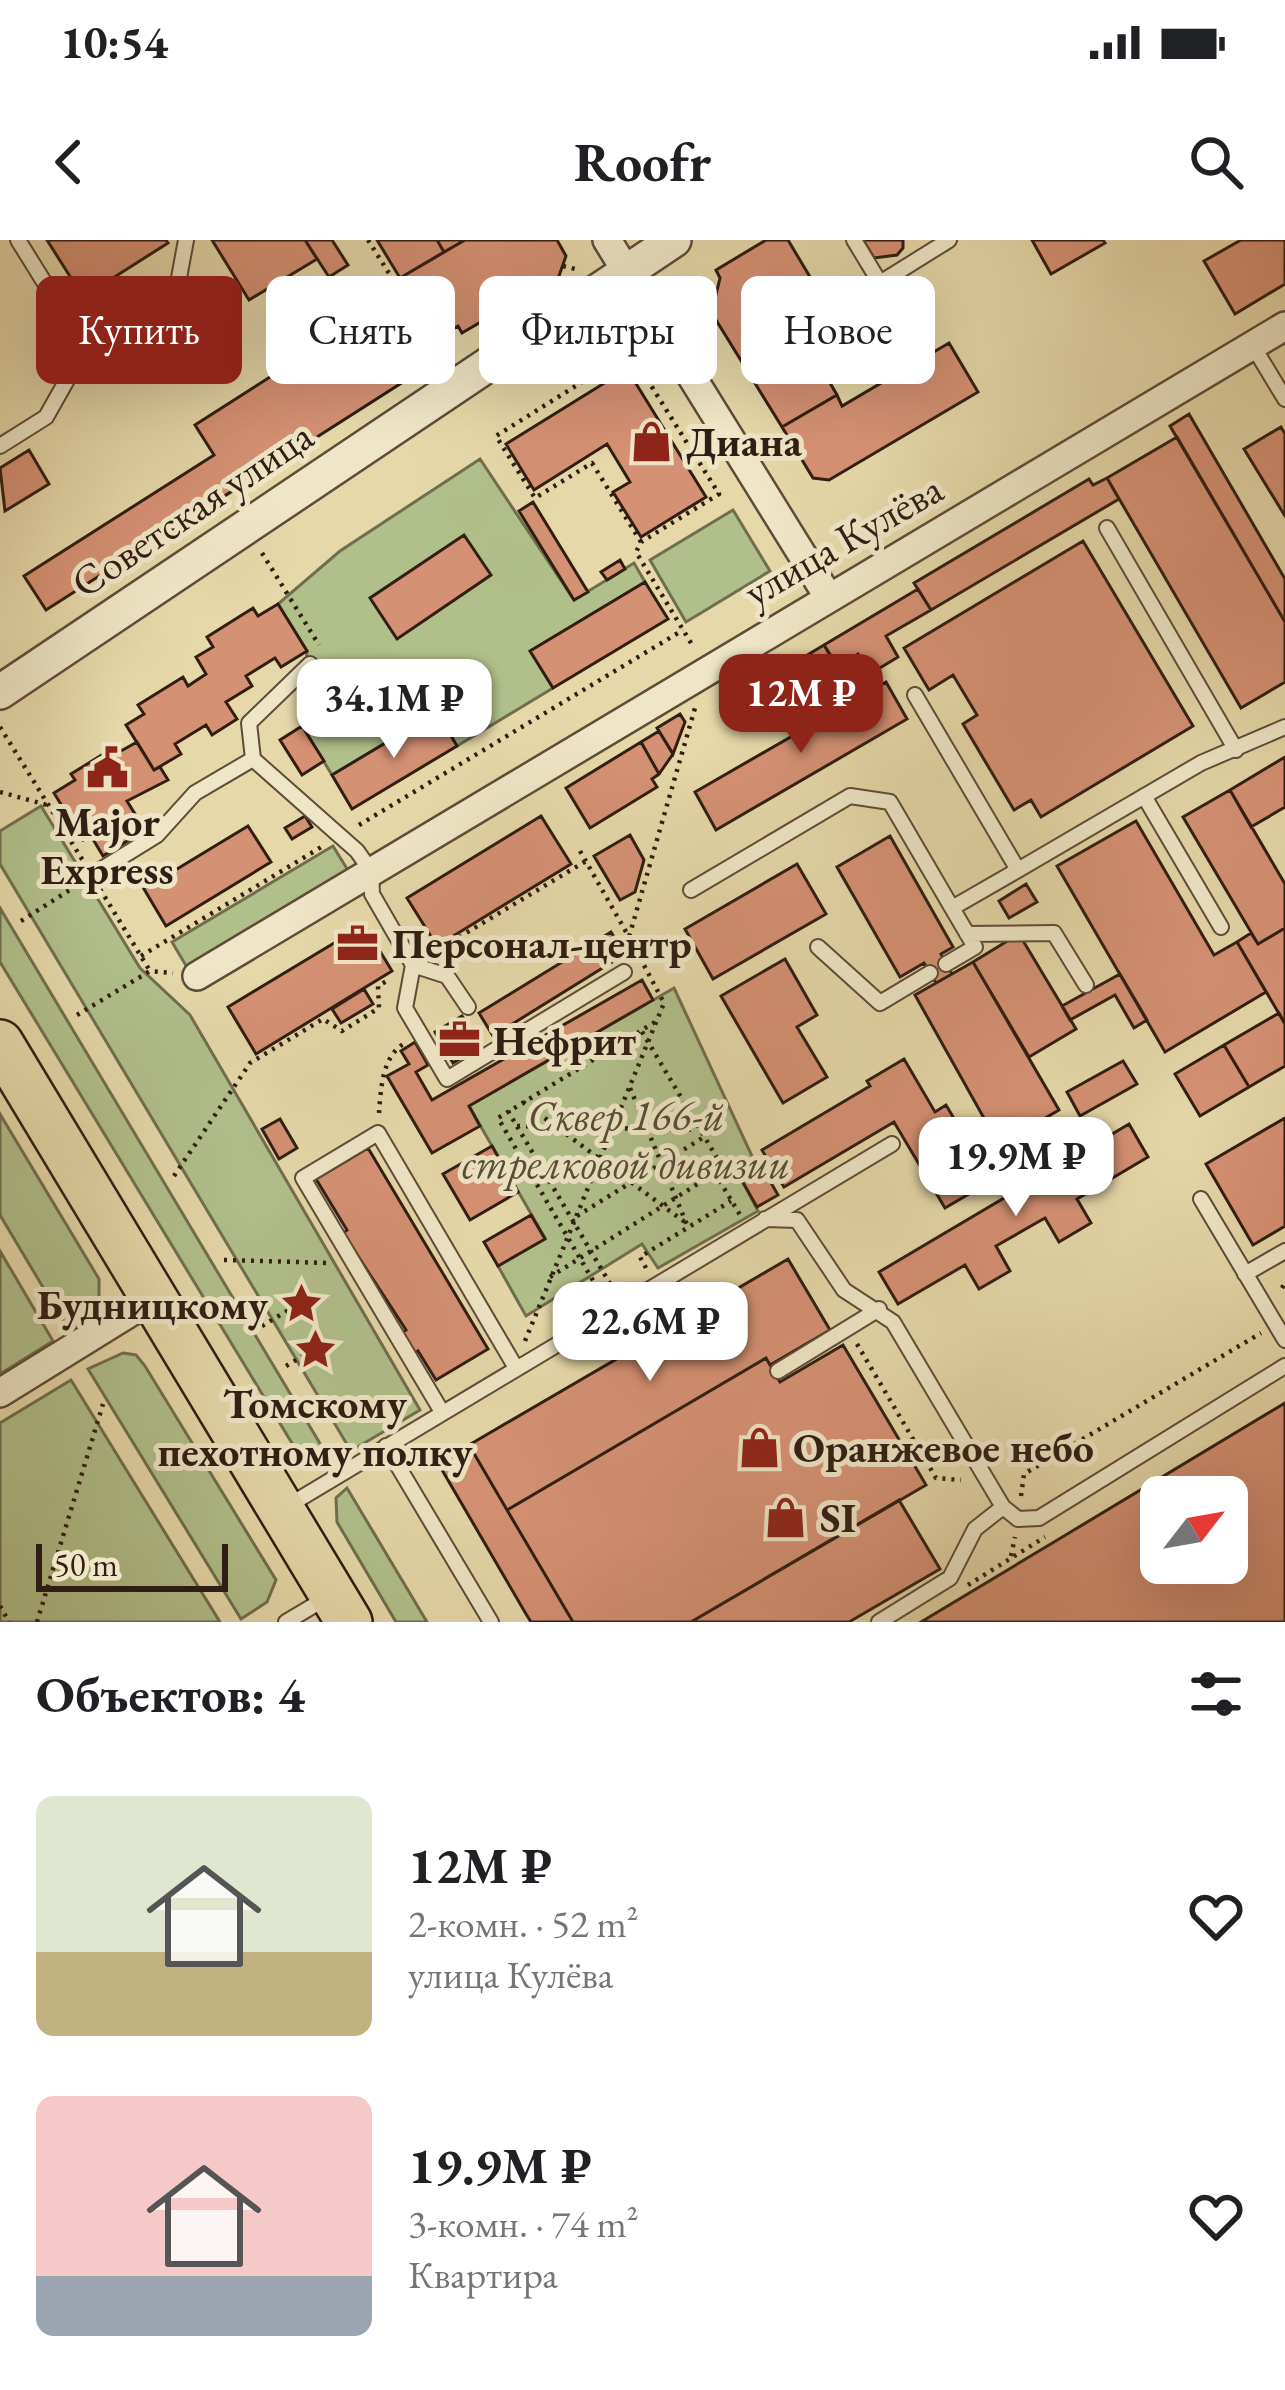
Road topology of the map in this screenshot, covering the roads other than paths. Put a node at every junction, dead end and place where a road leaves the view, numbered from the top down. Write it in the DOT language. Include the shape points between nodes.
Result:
graph roads {
  1 [pos="18,240"];
  2 [pos="186,240"];
  3 [pos="607,240"];
  4 [pos="674,240"];
  5 [pos="854,240"];
  6 [pos="949,240"];
  7 [pos="626,271"];
  8 [pos="40,276"];
  9 [pos="179,276"];
  10 [pos="1285,326"];
  11 [pos="1253,346"];
  12 [pos="65,384"];
  13 [pos="1285,398"];
  14 [pos="0,446"];
  15 [pos="1107,528"];
  16 [pos="829,598"];
  17 [pos="310,664"];
  18 [pos="1,690"];
  19 [pos="915,695"];
  20 [pos="1285,727"];
  21 [pos="1236,749"];
  22 [pos="253,759"];
  23 [pos="1144,796"];
  24 [pos="1018,869"];
  25 [pos="370,871"];
  26 [pos="97,872"];
  27 [pos="692,890"];
  28 [pos="952,908"];
  29 [pos="1221,926"];
  30 [pos="967,934"];
  31 [pos="818,946"];
  32 [pos="946,964"];
  33 [pos="413,965"];
  34 [pos="624,972"];
  35 [pos="930,973"];
  36 [pos="197,976"];
  37 [pos="1086,986"];
  38 [pos="468,1007"];
  39 [pos="0,1043"];
  40 [pos="892,1144"];
  41 [pos="1201,1199"];
  42 [pos="765,1219"];
  43 [pos="1285,1251"];
  44 [pos="1246,1274"];
  45 [pos="155,1298"];
  46 [pos="879,1310"];
  47 [pos="1285,1340"];
  48 [pos="1285,1366"];
  49 [pos="516,1369"];
  50 [pos="778,1371"];
  51 [pos="0,1393"];
  52 [pos="442,1412"];
  53 [pos="386,1446"];
  54 [pos="1003,1507"];
  55 [pos="281,1509"];
  56 [pos="341,1608"];
  57 [pos="286,1622"];
  58 [pos="490,1622"];
  59 [pos="880,1622"];
  1 -- 8 [label="lane"];
  2 -- 9 [label="lane"];
  3 -- 7 [label="street"];
  4 -- 7 [label="street, Советская улица"];
  5 -- 6 [label="lane" via="880,284"];
  7 -- 16 [label="street"];
  7 -- 18 [label="street, Советская улица"];
  10 -- 11 [label="street, улица Кулёва"];
  11 -- 13 [label="lane"];
  11 -- 16 [label="street, улица Кулёва"];
  12 -- 14 [label="lane" via="46,418"];
  15 -- 21 [label="lane"];
  16 -- 25 [label="street, улица Кулёва"];
  17 -- 22 [label="lane" via="249,723"];
  19 -- 24 [label="lane"];
  20 -- 21 [label="lane"];
  21 -- 23 [label="lane"];
  22 -- 25 [label="lane" via="342,835"];
  22 -- 26 [label="lane" via="195,793 157,835"];
  23 -- 24 [label="lane"];
  23 -- 29 [label="lane"];
  24 -- 28 [label="lane"];
  25 -- 33 [label="lane" via="372,894"];
  25 -- 36 [label="street, улица Кулёва"];
  27 -- 28 [label="lane" via="850,796 890,802"];
  28 -- 30 [label="lane"];
  30 -- 32 [label="lane" via="975,947"];
  30 -- 37 [label="lane" via="1054,934"];
  31 -- 35 [label="lane" via="880,1003"];
  33 -- 34 [label="lane" via="405,1008 447,1079"];
  33 -- 38 [label="lane" via="447,976"];
  39 -- 45 [label="main road"];
  40 -- 42 [label="lane"];
  41 -- 44 [label="lane"];
  42 -- 46 [label="lane" via="797,1220 844,1290"];
  42 -- 49 [label="lane"];
  43 -- 44 [label="lane"];
  44 -- 47 [label="lane"];
  45 -- 51 [label="street"];
  45 -- 55 [label="main road"];
  46 -- 50 [label="lane"];
  46 -- 54 [label="lane"];
  48 -- 54 [label="lane" via="1039,1518 1018,1519"];
  49 -- 52 [label="lane"];
  49 -- 52 [label="lane" via="378,1133 302,1178"];
  52 -- 53 [label="lane"];
  53 -- 55 [label="lane"];
  53 -- 58 [label="lane"];
  54 -- 59 [label="lane" via="980,1521 950,1578"];
  55 -- 56 [label="main road"];
  56 -- 57 [label="lane"];
}
